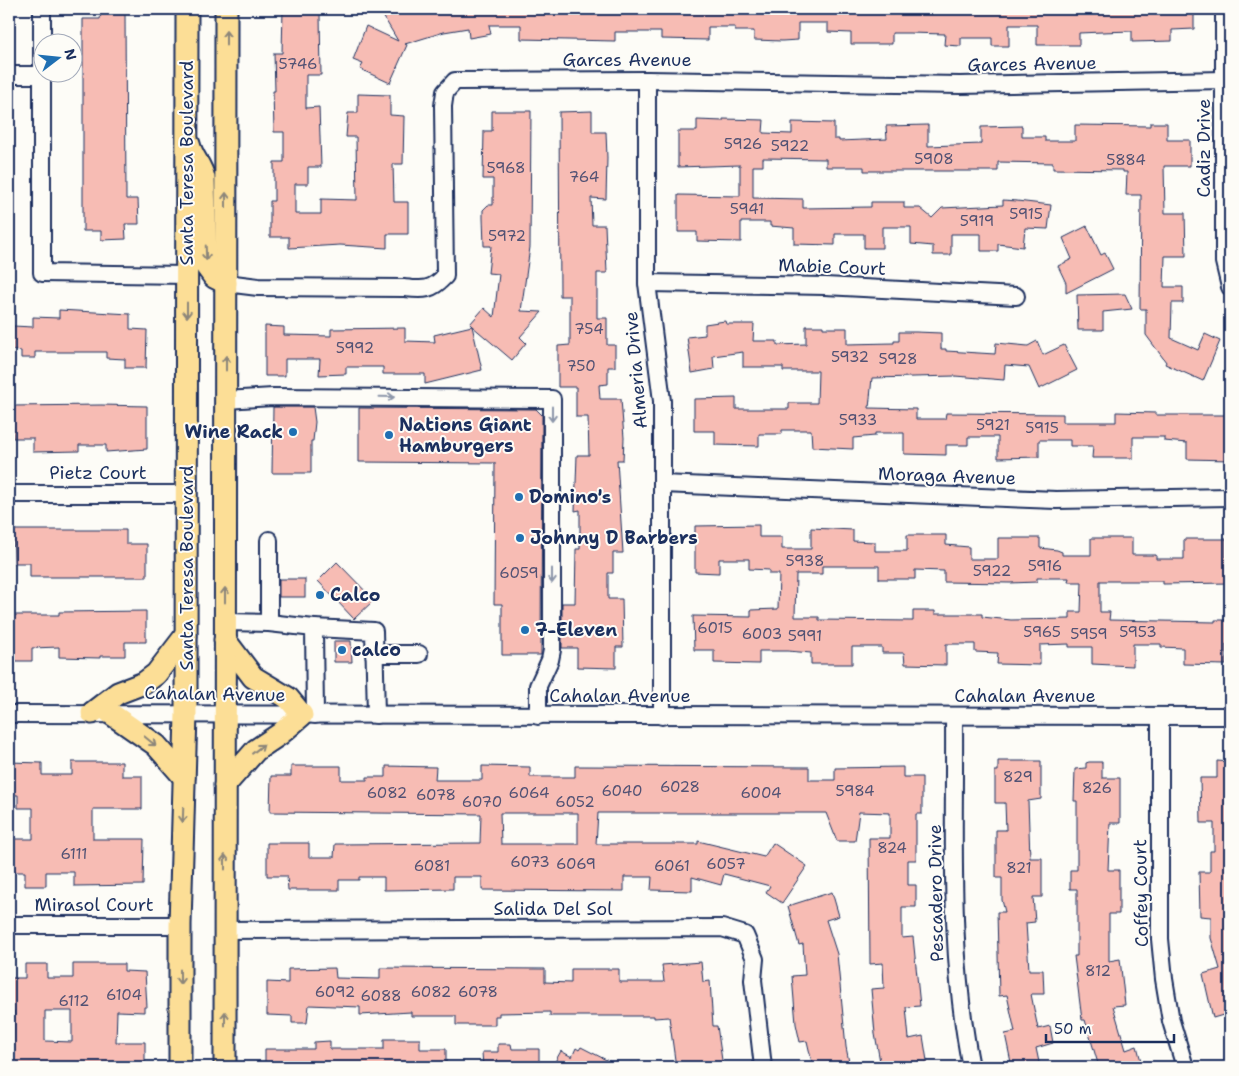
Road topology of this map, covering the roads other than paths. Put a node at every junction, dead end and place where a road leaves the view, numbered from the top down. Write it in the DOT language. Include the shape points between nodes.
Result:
graph roads {
  1 [pos="42,9"];
  2 [pos="187,9"];
  3 [pos="226,9"];
  4 [pos="1224,9"];
  5 [pos="42,32"];
  6 [pos="9,75"];
  7 [pos="32,75"];
  8 [pos="647,80"];
  9 [pos="1225,80"];
  10 [pos="42,82"];
  11 [pos="187,139"];
  12 [pos="187,275"];
  13 [pos="226,283"];
  14 [pos="647,283"];
  15 [pos="1230,287"];
  16 [pos="1016,296"];
  17 [pos="226,400"];
  18 [pos="662,484"];
  19 [pos="9,494"];
  20 [pos="187,494"];
  21 [pos="1230,497"];
  22 [pos="269,540"];
  23 [pos="269,623"];
  24 [pos="314,628"];
  25 [pos="225,631"];
  26 [pos="186,635"];
  27 [pos="374,654"];
  28 [pos="419,654"];
  29 [pos="101,713"];
  30 [pos="9,714"];
  31 [pos="186,714"];
  32 [pos="224,714"];
  33 [pos="308,715"];
  34 [pos="376,716"];
  35 [pos="538,716"];
  36 [pos="662,716"];
  37 [pos="954,716"];
  38 [pos="1160,716"];
  39 [pos="1230,716"];
  40 [pos="184,777"];
  41 [pos="225,785"];
  42 [pos="9,925"];
  43 [pos="180,925"];
  44 [pos="225,930"];
  45 [pos="180,1067"];
  46 [pos="225,1067"];
  47 [pos="763,1067"];
  48 [pos="971,1067"];
  49 [pos="1185,1067"];
  1 -- 5 [label="street"];
  2 -- 11 [label="main road, Santa Teresa Boulevard"];
  13 -- 3 [label="main road, one-way"];
  4 -- 9 [label="street, Cadiz Drive"];
  6 -- 7 [label="street"];
  8 -- 9 [label="street, Garces Avenue" via="960,85"];
  8 -- 13 [label="street, Garces Avenue" via="455,80 445,92 443,106 446,276 435,288 258,287"];
  8 -- 14 [label="street, Almeria Drive"];
  9 -- 15 [label="street, Cadiz Drive" via="1224,262"];
  10 -- 12 [label="street" via="42,273"];
  11 -- 12 [label="main road, Santa Teresa Boulevard"];
  11 -- 13 [label="main road, one-way" via="204,178 206,266 214,277"];
  12 -- 20 [label="main road, Santa Teresa Boulevard, one-way"];
  17 -- 13 [label="main road, one-way"];
  14 -- 16 [label="street, Mabie Court" via="825,286"];
  14 -- 18 [label="street, Almeria Drive" via="662,401"];
  25 -- 17 [label="main road, one-way"];
  17 -- 35 [label="street, one-way" via="552,399 552,650 538,686"];
  18 -- 21 [label="street, Moraga Avenue" via="1056,500"];
  18 -- 36 [label="street, Almeria Drive"];
  19 -- 20 [label="street, Pietz Court"];
  20 -- 26 [label="main road, Santa Teresa Boulevard"];
  22 -- 23 [label="street"];
  23 -- 24 [label="street"];
  23 -- 25 [label="street"];
  24 -- 27 [label="street" via="374,631"];
  24 -- 33 [label="street"];
  25 -- 32 [label="main road"];
  25 -- 33 [label="main road" via="253,677 288,698"];
  26 -- 29 [label="main road" via="156,674 144,683 118,693"];
  26 -- 31 [label="main road, Santa Teresa Boulevard"];
  27 -- 28 [label="street"];
  27 -- 34 [label="street"];
  29 -- 30 [label="street, Cahalan Avenue"];
  29 -- 31 [label="street, Cahalan Avenue"];
  29 -- 40 [label="main road, one-way" via="156,745"];
  31 -- 32 [label="street, Cahalan Avenue"];
  31 -- 40 [label="main road, Santa Teresa Boulevard"];
  32 -- 33 [label="street, Cahalan Avenue"];
  32 -- 41 [label="main road"];
  33 -- 34 [label="street, Cahalan Avenue"];
  41 -- 33 [label="main road, one-way" via="256,750"];
  34 -- 35 [label="street, Cahalan Avenue"];
  35 -- 36 [label="street, Cahalan Avenue"];
  36 -- 37 [label="street, Cahalan Avenue"];
  37 -- 38 [label="street, Cahalan Avenue"];
  37 -- 48 [label="street, Pescadero Drive" via="955,949 964,1036"];
  38 -- 39 [label="street, Cahalan Avenue"];
  38 -- 49 [label="street, Coffey Court" via="1160,939 1171,1021"];
  40 -- 43 [label="main road, Santa Teresa Boulevard, one-way"];
  44 -- 41 [label="main road, one-way"];
  42 -- 43 [label="street, Mirasol Court"];
  43 -- 45 [label="main road, Santa Teresa Boulevard, one-way"];
  46 -- 44 [label="main road, one-way"];
  44 -- 47 [label="street, Salida Del Sol" via="722,928 745,935 755,959 753,980"];
}
